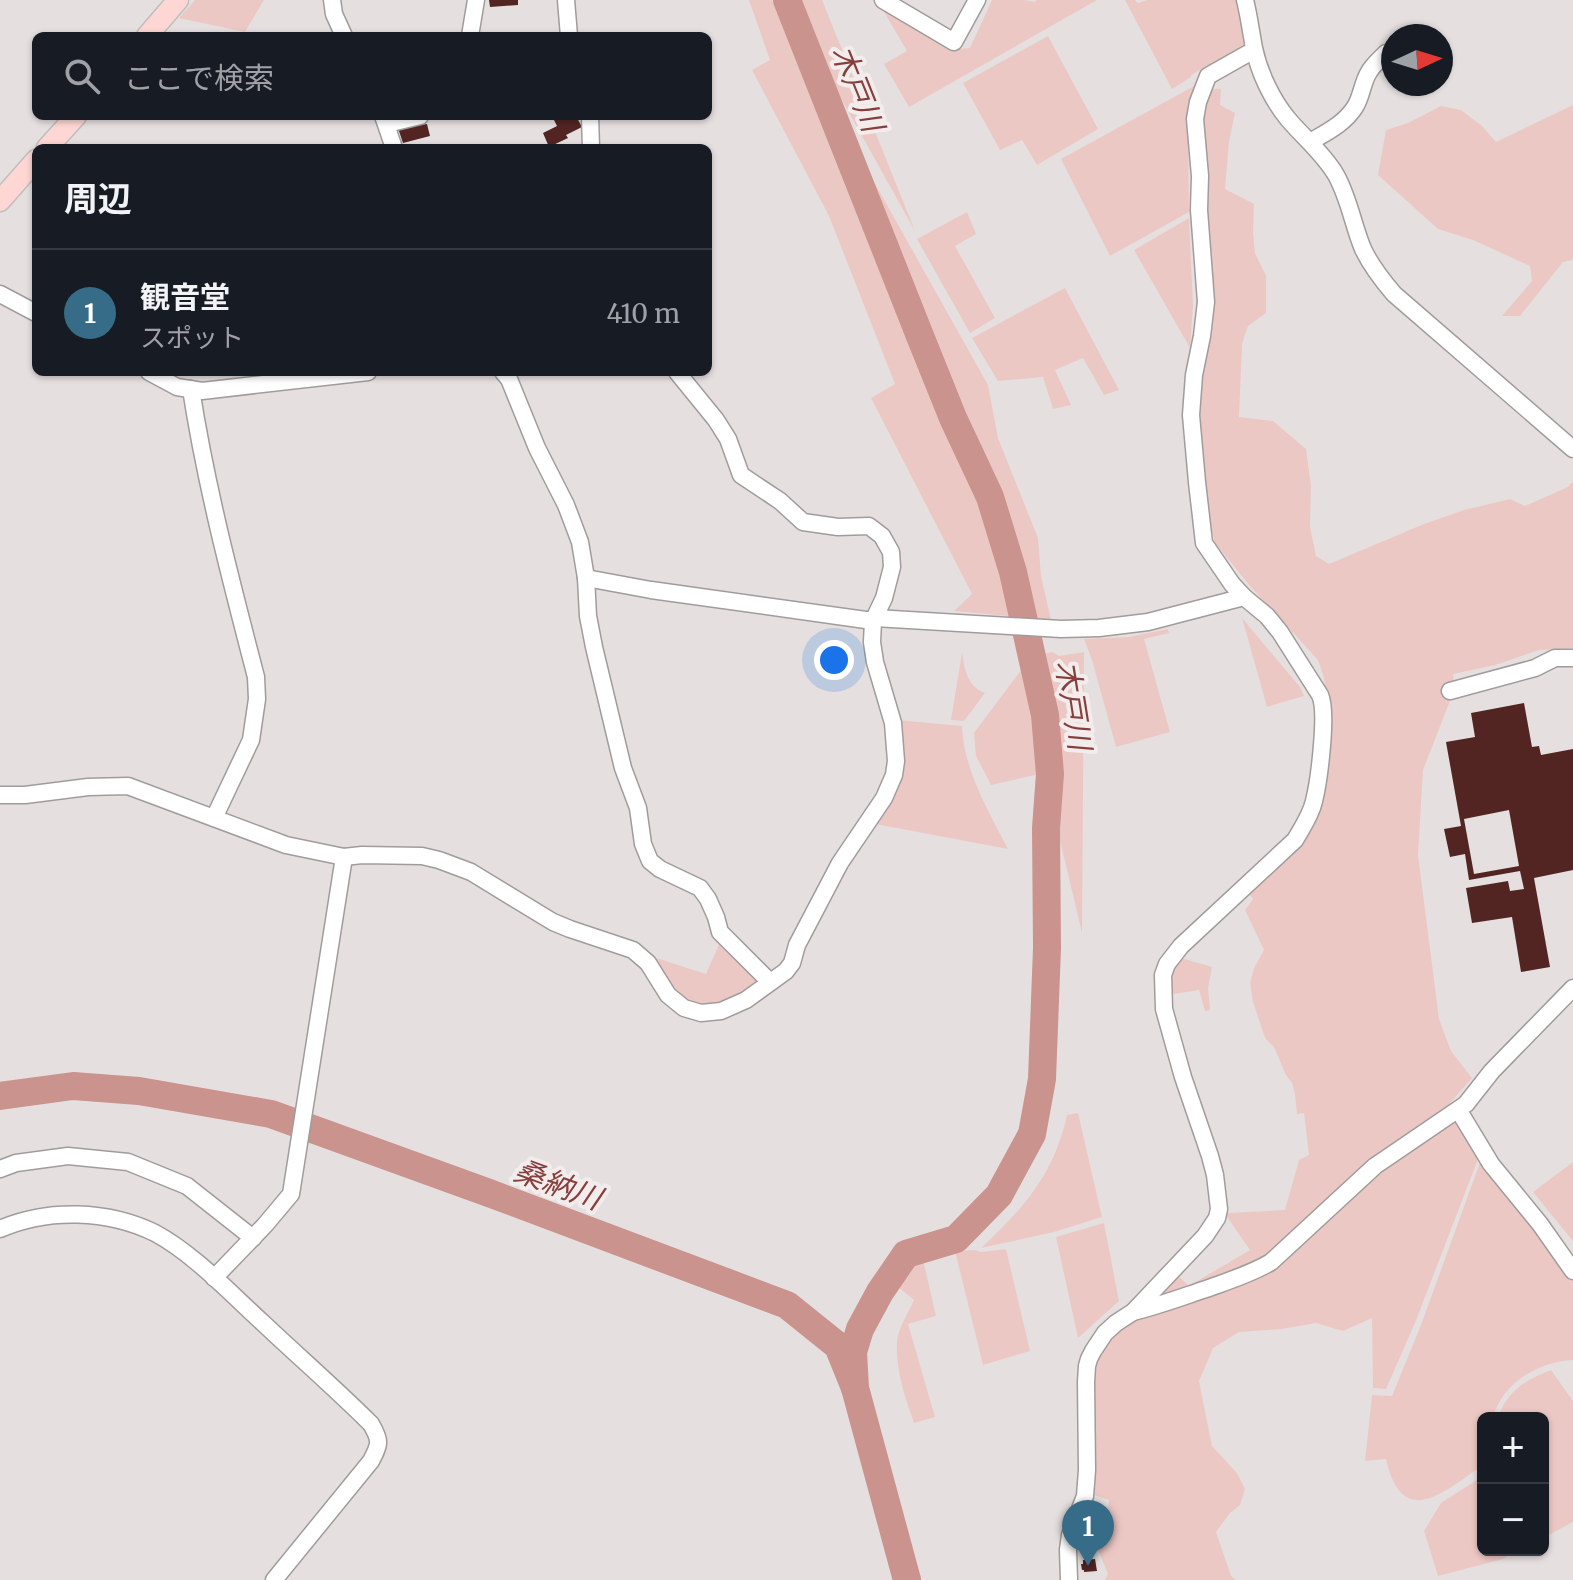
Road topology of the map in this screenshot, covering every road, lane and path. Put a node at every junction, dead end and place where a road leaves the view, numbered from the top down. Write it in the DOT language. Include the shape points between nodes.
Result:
graph roads {
  1 [pos="178,0"];
  2 [pos="332,0"];
  3 [pos="476,0"];
  4 [pos="566,0"];
  5 [pos="883,0"];
  6 [pos="977,0"];
  7 [pos="1245,0"];
  8 [pos="150,32"];
  9 [pos="342,32"];
  10 [pos="471,32"];
  11 [pos="569,32"];
  12 [pos="1254,50"];
  13 [pos="1381,58"];
  14 [pos="72,120"];
  15 [pos="385,120"];
  16 [pos="590,120"];
  17 [pos="1310,142"];
  18 [pos="51,144"];
  19 [pos="393,144"];
  20 [pos="591,144"];
  21 [pos="32,165"];
  22 [pos="0,201"];
  23 [pos="0,294"];
  24 [pos="32,311"];
  25 [pos="156,376"];
  26 [pos="333,376"];
  27 [pos="506,376"];
  28 [pos="680,376"];
  29 [pos="191,389"];
  30 [pos="1573,449"];
  31 [pos="586,578"];
  32 [pos="1244,597"];
  33 [pos="874,619"];
  34 [pos="1573,658"];
  35 [pos="1450,691"];
  36 [pos="0,795"];
  37 [pos="214,818"];
  38 [pos="344,857"];
  39 [pos="770,982"];
  40 [pos="1573,988"];
  41 [pos="1459,1111"];
  42 [pos="0,1169"];
  43 [pos="0,1229"];
  44 [pos="253,1238"];
  45 [pos="1573,1271"];
  46 [pos="214,1278"];
  47 [pos="1133,1312"];
  48 [pos="274,1580"];
  49 [pos="1069,1580"];
  1 -- 8 [label="main road"];
  2 -- 9 [label="street"];
  3 -- 10 [label="street"];
  4 -- 11 [label="street"];
  5 -- 6 [label="street" via="954,42"];
  7 -- 12 [label="street"];
  12 -- 17 [label="street" via="1277,103"];
  12 -- 32 [label="street" via="1201,79 1195,119 1206,302 1191,415 1197,482 1204,543"];
  13 -- 17 [label="street" via="1370,69 1353,110"];
  14 -- 18 [label="main road"];
  15 -- 19 [label="street"];
  16 -- 20 [label="street"];
  17 -- 30 [label="street" via="1335,174 1363,249 1394,294"];
  21 -- 22 [label="main road"];
  23 -- 24 [label="street"];
  25 -- 29 [label="street"];
  26 -- 29 [label="street"];
  27 -- 31 [label="street" via="566,505"];
  28 -- 33 [label="street" via="728,439 741,475 803,522 869,526 882,536 892,567"];
  29 -- 37 [label="street" via="211,498 256,677 251,740"];
  31 -- 33 [label="street"];
  31 -- 39 [label="street" via="598,665 650,861 700,888 720,932"];
  32 -- 33 [label="street" via="1148,622 1099,628"];
  32 -- 47 [label="street" via="1280,632 1323,702 1314,802 1295,840 1181,946 1163,975 1164,1009 1210,1156 1219,1209 1205,1236"];
  33 -- 39 [label="street" via="875,662 893,723 894,775 840,863 792,963"];
  34 -- 35 [label="street" via="1555,658"];
  36 -- 37 [label="street" via="128,786"];
  37 -- 38 [label="street" via="286,845"];
  38 -- 39 [label="street" via="422,856 453,864 553,922 633,950 668,995 689,1010 721,1011"];
  38 -- 44 [label="street" via="291,1194"];
  40 -- 41 [label="street"];
  41 -- 45 [label="street" via="1491,1164"];
  41 -- 47 [label="street" via="1375,1166 1260,1269"];
  42 -- 44 [label="street" via="68,1156 128,1162 187,1186"];
  43 -- 46 [label="street" via="66,1214 117,1220 155,1233"];
  44 -- 46 [label="street"];
  46 -- 48 [label="street" via="377,1435 379,1446 371,1461"];
  47 -- 49 [label="street" via="1105,1333 1087,1366 1085,1496 1070,1535"];
}
